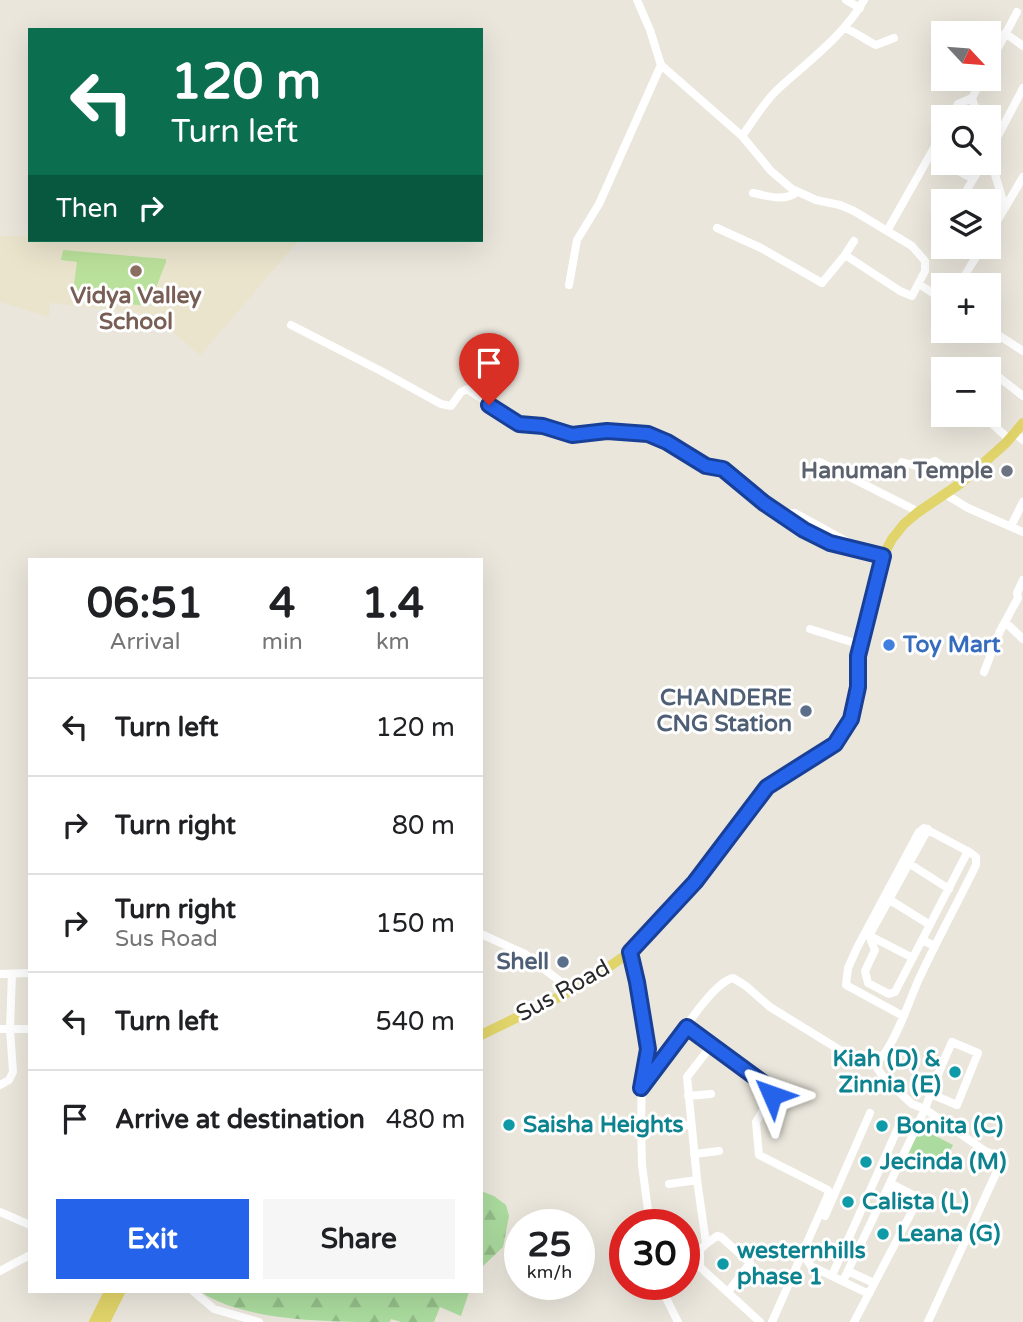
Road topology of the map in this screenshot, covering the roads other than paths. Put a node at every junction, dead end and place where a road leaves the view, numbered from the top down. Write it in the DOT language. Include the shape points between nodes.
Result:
graph roads {
  1 [pos="637,0"];
  2 [pos="846,0"];
  3 [pos="862,4"];
  4 [pos="1017,12"];
  5 [pos="844,28"];
  6 [pos="1005,33"];
  7 [pos="894,38"];
  8 [pos="1001,41"];
  9 [pos="1023,45"];
  10 [pos="661,65"];
  11 [pos="1023,88"];
  12 [pos="976,91"];
  13 [pos="972,98"];
  14 [pos="957,105"];
  15 [pos="974,105"];
  16 [pos="1001,130"];
  17 [pos="742,136"];
  18 [pos="931,153"];
  19 [pos="967,175"];
  20 [pos="974,175"];
  21 [pos="995,175"];
  22 [pos="1023,177"];
  23 [pos="972,178"];
  24 [pos="966,189"];
  25 [pos="797,192"];
  26 [pos="753,193"];
  27 [pos="1005,208"];
  28 [pos="1001,215"];
  29 [pos="717,228"];
  30 [pos="887,231"];
  31 [pos="855,241"];
  32 [pos="845,255"];
  33 [pos="919,284"];
  34 [pos="569,285"];
  35 [pos="931,292"];
  36 [pos="291,326"];
  37 [pos="1001,337"];
  38 [pos="1023,351"];
  39 [pos="1001,379"];
  40 [pos="1023,397"];
  41 [pos="1023,423"];
  42 [pos="998,427"];
  43 [pos="1015,437"];
  44 [pos="820,462"];
  45 [pos="902,462"];
  46 [pos="963,481"];
  47 [pos="944,494"];
  48 [pos="1023,502"];
  49 [pos="917,513"];
  50 [pos="1011,526"];
  51 [pos="1023,532"];
  52 [pos="883,556"];
  53 [pos="1023,579"];
  54 [pos="1005,622"];
  55 [pos="810,629"];
  56 [pos="1023,639"];
  57 [pos="861,645"];
  58 [pos="984,673"];
  59 [pos="928,829"];
  60 [pos="968,851"];
  61 [pos="910,864"];
  62 [pos="949,889"];
  63 [pos="890,900"];
  64 [pos="930,925"];
  65 [pos="483,935"];
  66 [pos="870,936"];
  67 [pos="922,940"];
  68 [pos="935,946"];
  69 [pos="630,952"];
  70 [pos="913,958"];
  71 [pos="28,973"];
  72 [pos="0,974"];
  73 [pos="12,974"];
  74 [pos="571,990"];
  75 [pos="903,1016"];
  76 [pos="687,1027"];
  77 [pos="28,1028"];
  78 [pos="0,1029"];
  79 [pos="10,1029"];
  80 [pos="483,1034"];
  81 [pos="711,1046"];
  82 [pos="873,1062"];
  83 [pos="0,1085"];
  84 [pos="641,1088"];
  85 [pos="710,1094"];
  86 [pos="931,1094"];
  87 [pos="688,1096"];
  88 [pos="925,1109"];
  89 [pos="870,1113"];
  90 [pos="691,1125"];
  91 [pos="663,1127"];
  92 [pos="898,1128"];
  93 [pos="719,1151"];
  94 [pos="694,1154"];
  95 [pos="697,1181"];
  96 [pos="890,1183"];
  97 [pos="669,1184"];
  98 [pos="648,1209"];
  99 [pos="0,1212"];
  100 [pos="28,1224"];
  101 [pos="701,1247"];
  102 [pos="28,1256"];
  103 [pos="807,1260"];
  104 [pos="0,1271"];
  105 [pos="834,1271"];
  106 [pos="846,1276"];
  107 [pos="874,1283"];
  108 [pos="728,1292"];
  109 [pos="108,1293"];
  110 [pos="120,1293"];
  111 [pos="195,1293"];
  112 [pos="869,1294"];
  113 [pos="667,1300"];
  114 [pos="94,1322"];
  115 [pos="105,1322"];
  116 [pos="259,1322"];
  117 [pos="678,1322"];
  118 [pos="760,1322"];
  119 [pos="772,1322"];
  120 [pos="854,1322"];
  121 [pos="928,1322"];
  1 -- 10 [label="street"];
  2 -- 3 [label="street"];
  3 -- 5 [label="street"];
  4 -- 6 [label="street"];
  5 -- 7 [label="street" via="876,45"];
  5 -- 17 [label="street" via="774,92"];
  6 -- 8 [label="street"];
  6 -- 9 [label="street"];
  10 -- 17 [label="street"];
  10 -- 34 [label="street" via="599,204 577,240"];
  11 -- 16 [label="street"];
  12 -- 13 [label="street"];
  13 -- 14 [label="street"];
  13 -- 15 [label="street"];
  17 -- 25 [label="street" via="771,172"];
  18 -- 30 [label="street"];
  19 -- 23 [label="street"];
  20 -- 23 [label="street"];
  21 -- 27 [label="street"];
  22 -- 27 [label="street"];
  23 -- 24 [label="street"];
  25 -- 26 [label="street" via="789,198"];
  25 -- 30 [label="street" via="854,211"];
  27 -- 28 [label="street"];
  29 -- 32 [label="street" via="822,283"];
  30 -- 33 [label="street" via="912,246 925,261"];
  31 -- 32 [label="street"];
  32 -- 33 [label="street" via="912,296"];
  33 -- 35 [label="street"];
  36 -- 52 [label="street" via="441,404 451,406 467,389 519,424 572,435 607,431 648,434 706,466 723,469 804,530 830,543"];
  37 -- 38 [label="street"];
  39 -- 40 [label="street"];
  41 -- 43 [label="main road, Sus Road"];
  42 -- 43 [label="street"];
  43 -- 46 [label="main road, Sus Road"];
  44 -- 49 [label="street"];
  45 -- 46 [label="street" via="920,467 935,461"];
  46 -- 47 [label="main road, Sus Road"];
  47 -- 49 [label="main road, Sus Road"];
  47 -- 50 [label="street"];
  48 -- 50 [label="street"];
  49 -- 52 [label="main road, Sus Road"];
  50 -- 51 [label="street"];
  52 -- 57 [label="main road, Sus Road"];
  53 -- 54 [label="street"];
  54 -- 56 [label="street"];
  54 -- 58 [label="street"];
  55 -- 57 [label="street"];
  57 -- 69 [label="main road, Sus Road" via="851,719 835,744 767,787 695,882"];
  59 -- 60 [label="street"];
  59 -- 61 [label="street"];
  59 -- 75 [label="street" via="919,832 848,968 846,985"];
  60 -- 62 [label="street"];
  60 -- 68 [label="street" via="976,865"];
  61 -- 62 [label="street"];
  61 -- 63 [label="street"];
  62 -- 64 [label="street"];
  63 -- 64 [label="street"];
  63 -- 66 [label="street"];
  64 -- 67 [label="street"];
  65 -- 74 [label="street" via="525,954"];
  66 -- 70 [label="street"];
  66 -- 70 [label="street" via="875,950 866,979 889,994 898,988"];
  67 -- 68 [label="street"];
  67 -- 70 [label="street"];
  68 -- 75 [label="street"];
  69 -- 74 [label="main road, Sus Road"];
  69 -- 84 [label="street" via="648,1049"];
  71 -- 73 [label="street"];
  72 -- 73 [label="street"];
  73 -- 79 [label="street"];
  74 -- 80 [label="main road, Sus Road"];
  75 -- 82 [label="street" via="885,1053"];
  76 -- 81 [label="street"];
  76 -- 82 [label="street" via="719,985 733,978 770,1007 861,1063"];
  76 -- 84 [label="street"];
  77 -- 79 [label="street"];
  78 -- 79 [label="street"];
  79 -- 83 [label="street" via="12,1075"];
  81 -- 87 [label="street" via="688,1074"];
  81 -- 119 [label="street" via="771,1091 756,1122 759,1155 828,1192"];
  82 -- 88 [label="street" via="893,1087"];
  84 -- 98 [label="street"];
  85 -- 87 [label="street"];
  86 -- 86 [label="street" via="957,1105 978,1053 953,1041"];
  86 -- 88 [label="street"];
  87 -- 90 [label="street"];
  88 -- 96 [label="street"];
  88 -- 121 [label="street" via="1003,1158"];
  89 -- 103 [label="street"];
  90 -- 91 [label="street"];
  90 -- 94 [label="street"];
  92 -- 105 [label="street"];
  93 -- 94 [label="street"];
  94 -- 95 [label="street"];
  95 -- 97 [label="street"];
  95 -- 101 [label="street"];
  96 -- 106 [label="street"];
  96 -- 107 [label="street" via="919,1198"];
  99 -- 100 [label="street"];
  101 -- 108 [label="street" via="700,1267"];
  101 -- 108 [label="street" via="721,1237 750,1263"];
  102 -- 104 [label="street"];
  103 -- 105 [label="street"];
  103 -- 106 [label="street" via="811,1266"];
  105 -- 106 [label="street"];
  106 -- 107 [label="street"];
  106 -- 112 [label="street"];
  107 -- 112 [label="street"];
  108 -- 118 [label="street"];
  109 -- 114 [label="main road"];
  110 -- 115 [label="main road"];
  111 -- 116 [label="street" via="214,1309"];
  112 -- 120 [label="street"];
  113 -- 117 [label="street"];
}
